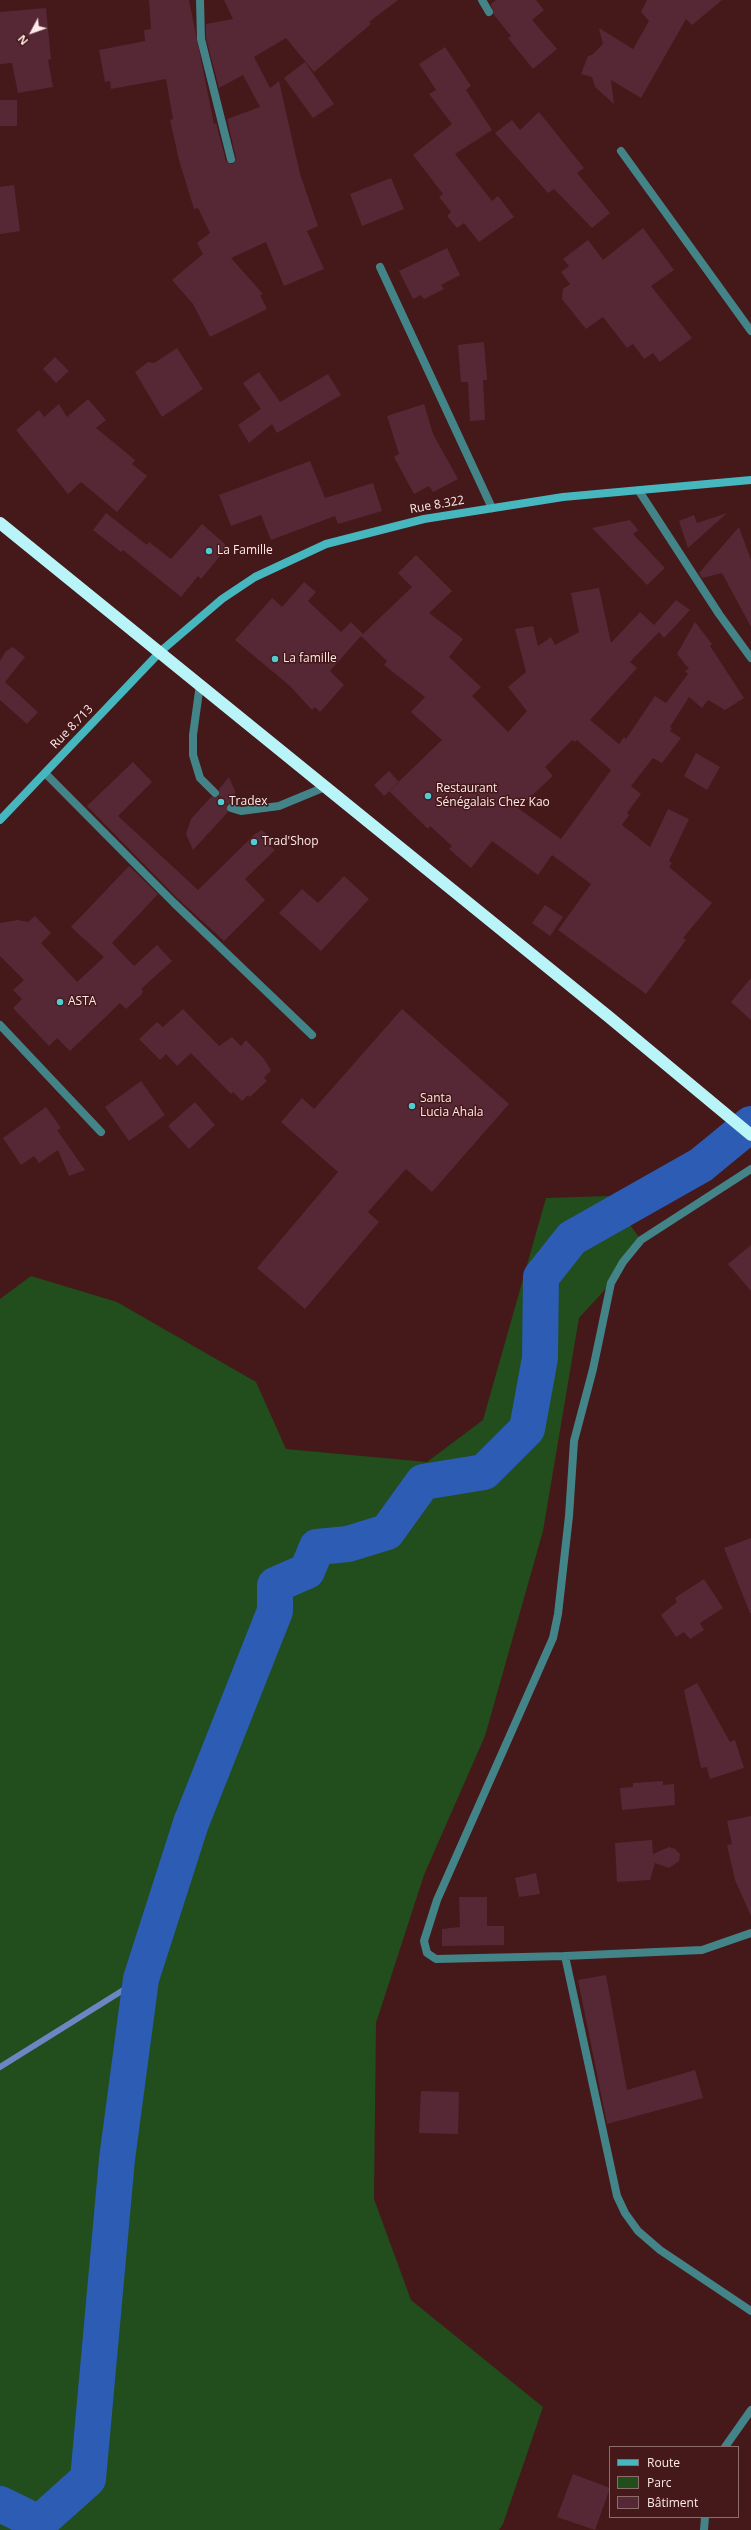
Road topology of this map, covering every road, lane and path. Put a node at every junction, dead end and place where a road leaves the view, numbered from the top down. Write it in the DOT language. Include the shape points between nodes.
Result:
graph roads {
  1 [pos="200,0"];
  2 [pos="482,0"];
  3 [pos="489,12"];
  4 [pos="621,151"];
  5 [pos="231,159"];
  6 [pos="380,267"];
  7 [pos="751,331"];
  8 [pos="751,480"];
  9 [pos="639,491"];
  10 [pos="492,508"];
  11 [pos="0,523"];
  12 [pos="161,651"];
  13 [pos="751,658"];
  14 [pos="200,684"];
  15 [pos="45,773"];
  16 [pos="324,787"];
  17 [pos="215,793"];
  18 [pos="231,808"];
  19 [pos="0,820"];
  20 [pos="0,1025"];
  21 [pos="312,1035"];
  22 [pos="101,1132"];
  23 [pos="751,1135"];
  24 [pos="751,1169"];
  25 [pos="751,1933"];
  26 [pos="565,1956"];
  27 [pos="751,2311"];
  28 [pos="751,2410"];
  29 [pos="747,2423"];
  30 [pos="726,2446"];
  31 [pos="705,2518"];
  32 [pos="704,2530"];
  1 -- 5 [label="street" via="201,38"];
  2 -- 3 [label="street"];
  4 -- 7 [label="street"];
  6 -- 10 [label="street"];
  8 -- 9 [label="main road, Rue 8.322"];
  9 -- 10 [label="main road, Rue 8.322" via="563,497"];
  9 -- 13 [label="street" via="719,614"];
  10 -- 12 [label="main road, Rue 8.322" via="424,519 326,544 255,577 222,599"];
  11 -- 12 [label="highway"];
  12 -- 14 [label="highway"];
  12 -- 15 [label="main road, Rue 8.713"];
  14 -- 16 [label="highway"];
  14 -- 17 [label="street" via="193,755 200,778"];
  15 -- 19 [label="main road, Rue 8.713"];
  15 -- 21 [label="street" via="174,903"];
  16 -- 18 [label="street" via="279,806 241,811"];
  16 -- 23 [label="highway" via="616,1022"];
  20 -- 22 [label="street"];
  24 -- 26 [label="street" via="641,1240 623,1262 611,1283 574,1442 558,1614 552,1638 437,1900 424,1941 427,1952 436,1959"];
  25 -- 26 [label="street" via="702,1950"];
  26 -- 27 [label="street" via="618,2196 625,2213 638,2231 660,2250"];
  28 -- 29 [label="street"];
  29 -- 30 [label="street"];
  31 -- 32 [label="street"];
}
